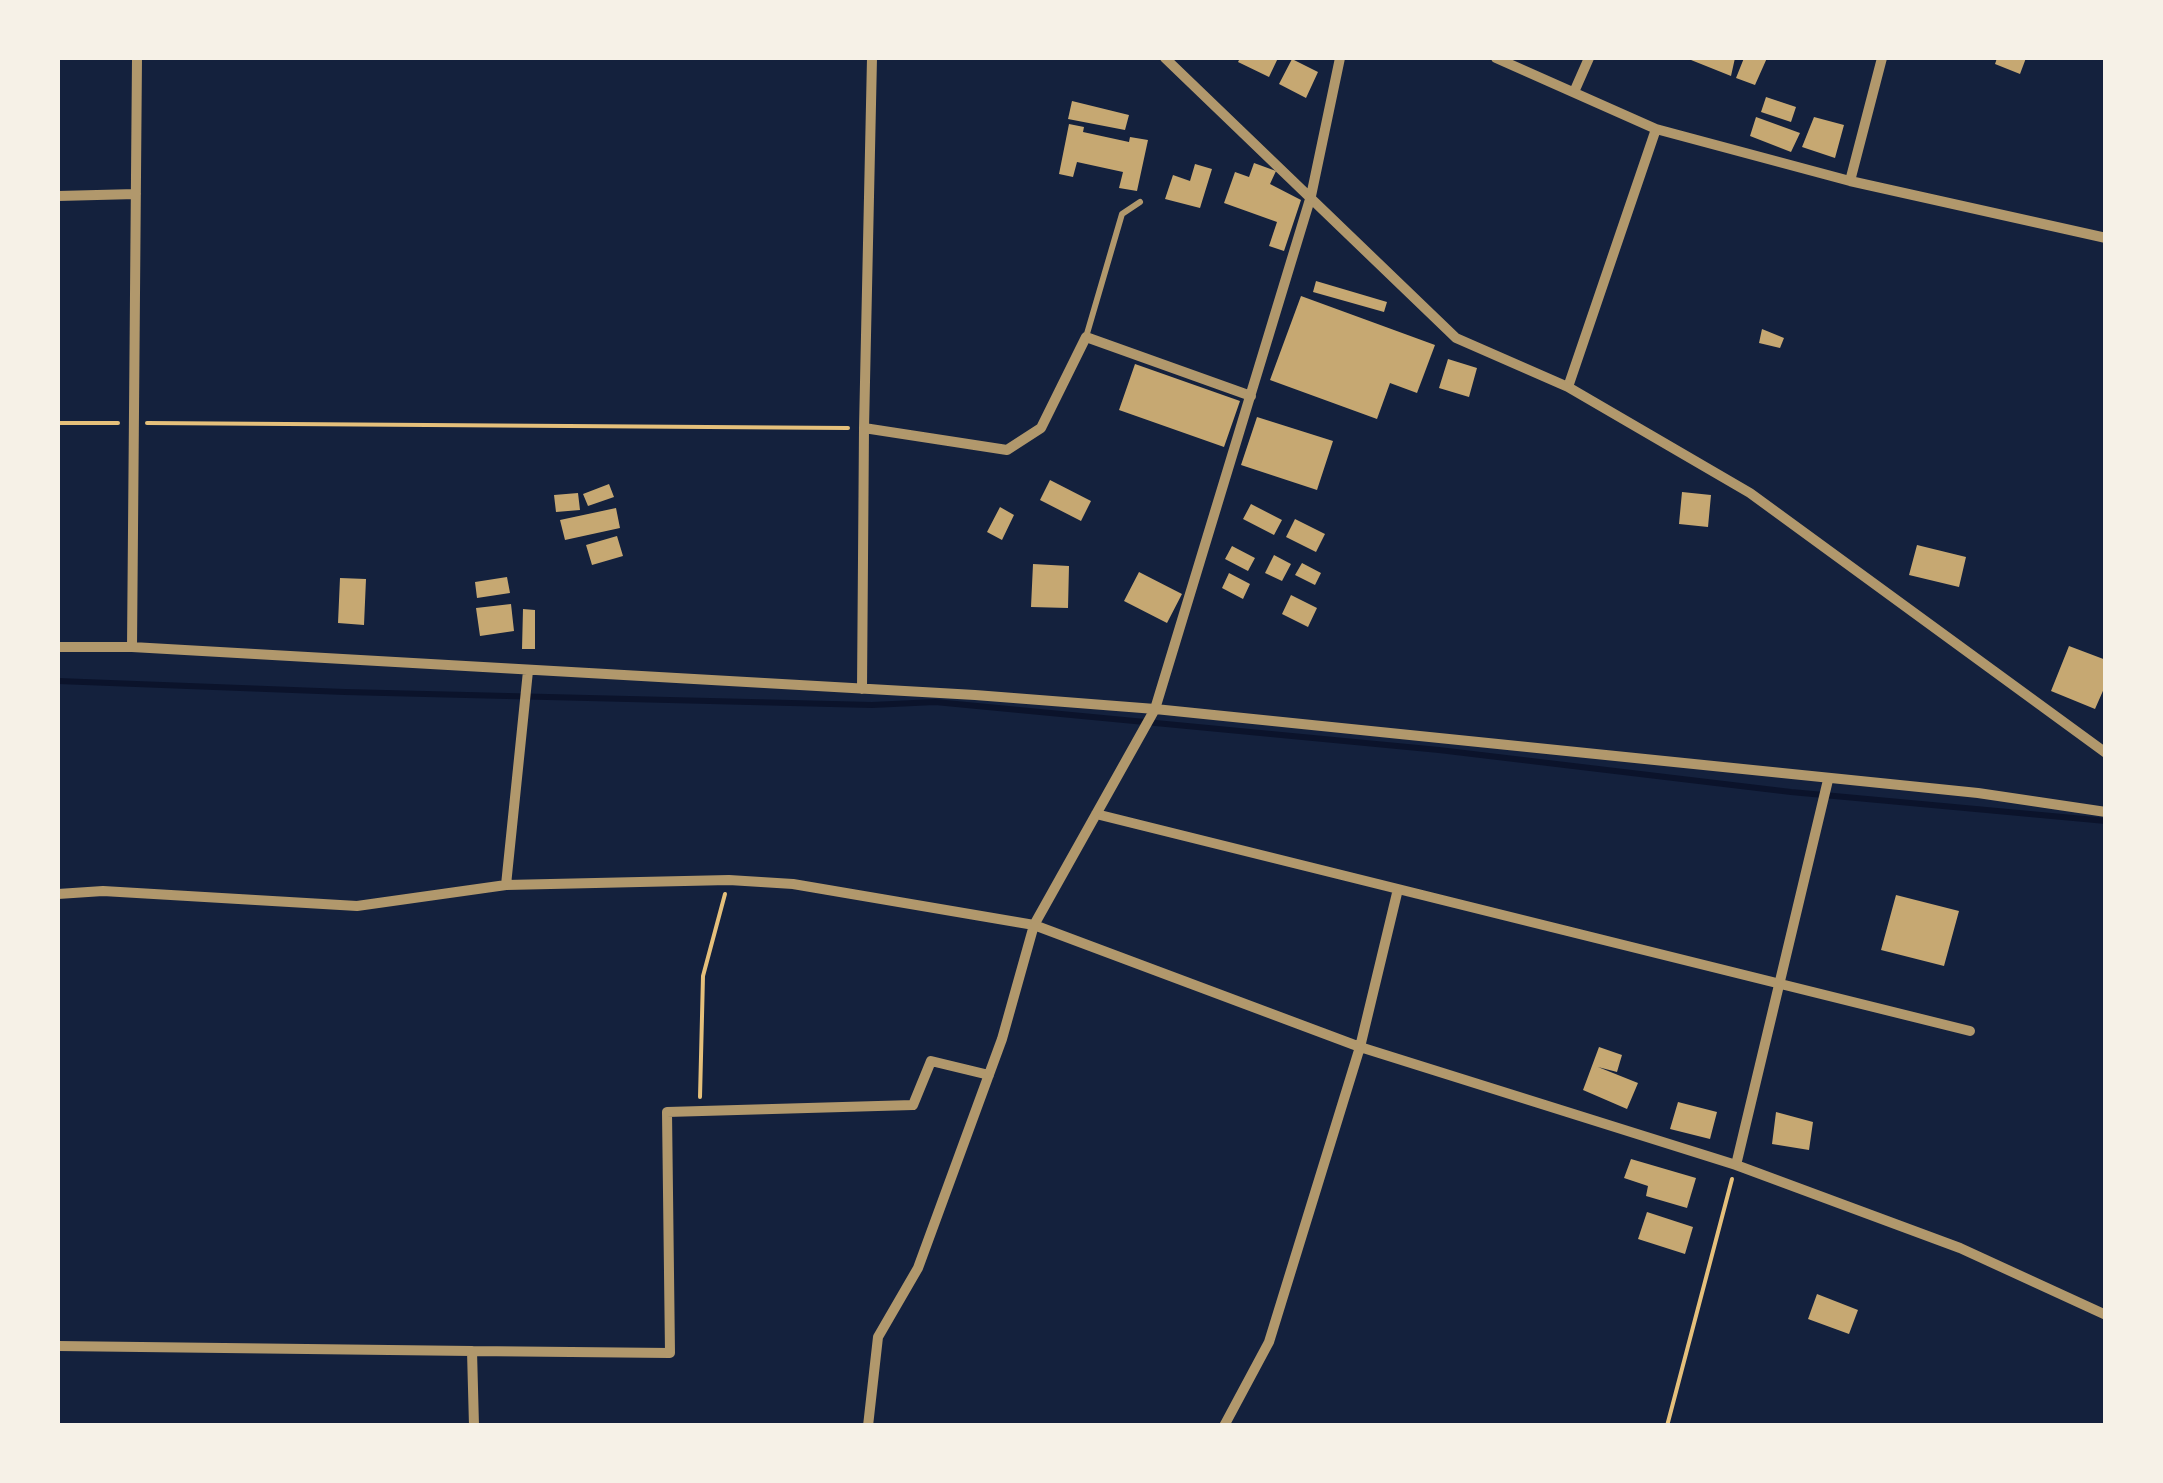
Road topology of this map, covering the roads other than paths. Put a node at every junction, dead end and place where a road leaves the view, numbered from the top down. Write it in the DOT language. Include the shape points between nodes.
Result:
graph roads {
  1 [pos="137,58"];
  2 [pos="872,58"];
  3 [pos="1165,58"];
  4 [pos="1340,58"];
  5 [pos="1496,58"];
  6 [pos="1589,58"];
  7 [pos="1882,58"];
  8 [pos="1574,92"];
  9 [pos="1656,129"];
  10 [pos="1850,181"];
  11 [pos="136,194"];
  12 [pos="58,196"];
  13 [pos="1311,196"];
  14 [pos="1140,202"];
  15 [pos="2106,238"];
  16 [pos="1086,337"];
  17 [pos="1568,387"];
  18 [pos="1251,396"];
  19 [pos="864,428"];
  20 [pos="58,647"];
  21 [pos="132,647"];
  22 [pos="528,672"];
  23 [pos="862,689"];
  24 [pos="1155,709"];
  25 [pos="2106,754"];
  26 [pos="1828,780"];
  27 [pos="2106,812"];
  28 [pos="1096,814"];
  29 [pos="506,886"];
  30 [pos="1398,889"];
  31 [pos="58,894"];
  32 [pos="1034,926"];
  33 [pos="1781,984"];
  34 [pos="1970,1031"];
  35 [pos="1360,1047"];
  36 [pos="989,1075"];
  37 [pos="1736,1166"];
  38 [pos="2106,1315"];
  39 [pos="58,1346"];
  40 [pos="472,1351"];
  41 [pos="474,1426"];
  42 [pos="868,1426"];
  43 [pos="1224,1426"];
  1 -- 11 [label="street"];
  2 -- 19 [label="street"];
  3 -- 13 [label="street"];
  4 -- 13 [label="street"];
  5 -- 8 [label="street"];
  6 -- 8 [label="street"];
  7 -- 10 [label="street"];
  8 -- 9 [label="street"];
  9 -- 10 [label="street"];
  9 -- 17 [label="street"];
  10 -- 15 [label="street"];
  11 -- 12 [label="street"];
  11 -- 21 [label="street"];
  13 -- 17 [label="street" via="1456,338"];
  13 -- 18 [label="street"];
  14 -- 16 [label="lane" via="1122,214"];
  16 -- 18 [label="street"];
  16 -- 19 [label="street" via="1041,428 1007,450"];
  17 -- 25 [label="street" via="1750,493"];
  18 -- 24 [label="street"];
  19 -- 23 [label="street"];
  20 -- 21 [label="street"];
  21 -- 22 [label="street"];
  22 -- 23 [label="street"];
  22 -- 29 [label="street"];
  23 -- 24 [label="street"];
  24 -- 26 [label="street"];
  24 -- 28 [label="street"];
  26 -- 27 [label="street"];
  26 -- 33 [label="street"];
  28 -- 30 [label="street"];
  28 -- 32 [label="street"];
  29 -- 31 [label="street" via="356,906"];
  29 -- 32 [label="street" via="793,884"];
  30 -- 33 [label="street"];
  30 -- 35 [label="street"];
  32 -- 35 [label="street"];
  32 -- 36 [label="street"];
  33 -- 34 [label="street"];
  33 -- 37 [label="street"];
  35 -- 37 [label="street"];
  35 -- 43 [label="street" via="1269,1342"];
  36 -- 40 [label="street" via="931,1061 913,1106 667,1112 670,1352"];
  36 -- 42 [label="street" via="918,1268 878,1337"];
  37 -- 38 [label="street" via="1960,1248"];
  39 -- 40 [label="street"];
  40 -- 41 [label="street"];
}
